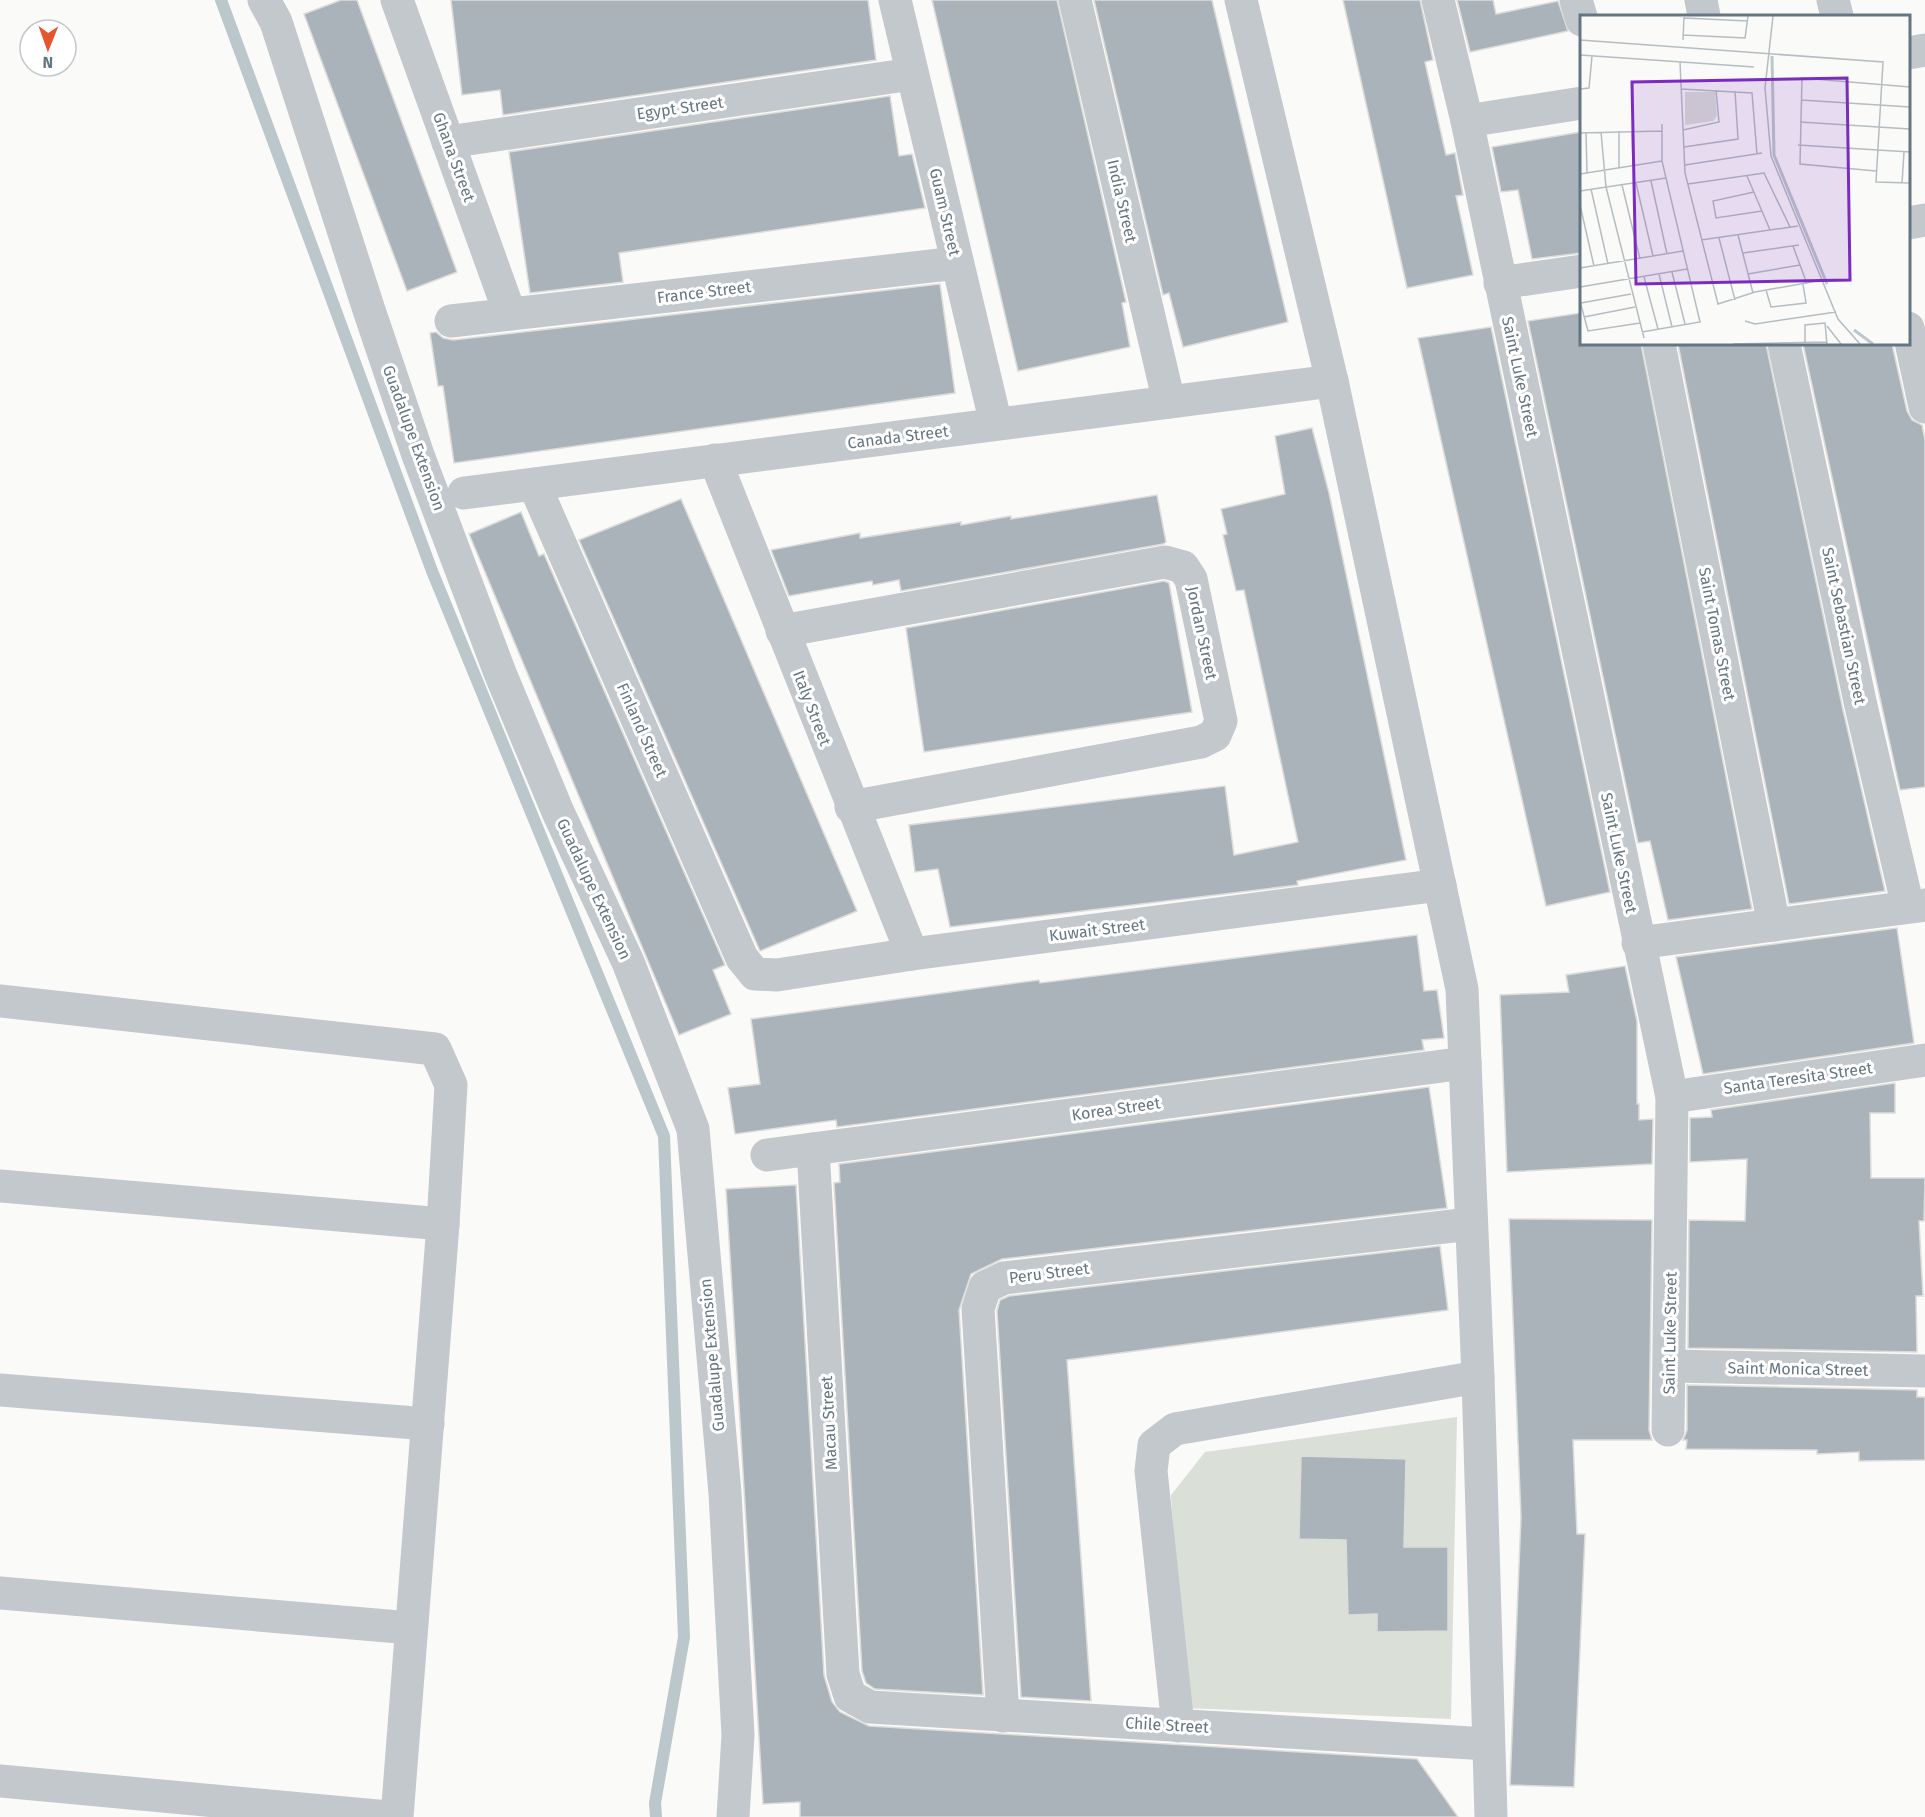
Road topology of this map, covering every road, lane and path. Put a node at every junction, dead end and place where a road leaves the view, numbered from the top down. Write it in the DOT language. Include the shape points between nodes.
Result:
graph roads {
  1 [pos="264,0"];
  2 [pos="397,0"];
  3 [pos="895,0"];
  4 [pos="1075,0"];
  5 [pos="1241,0"];
  6 [pos="1438,0"];
  7 [pos="1576,0"];
  8 [pos="1701,0"];
  9 [pos="1833,0"];
  10 [pos="1704,15"];
  11 [pos="1837,15"];
  12 [pos="1580,16"];
  13 [pos="1925,50"];
  14 [pos="1910,52"];
  15 [pos="912,74"];
  16 [pos="1580,103"];
  17 [pos="1467,121"];
  18 [pos="448,142"];
  19 [pos="1925,220"];
  20 [pos="1910,223"];
  21 [pos="957,263"];
  22 [pos="1580,271"];
  23 [pos="1500,283"];
  24 [pos="510,314"];
  25 [pos="451,321"];
  26 [pos="1910,337"];
  27 [pos="1659,345"];
  28 [pos="1784,345"];
  29 [pos="1332,381"];
  30 [pos="1170,402"];
  31 [pos="1925,406"];
  32 [pos="996,424"];
  33 [pos="715,460"];
  34 [pos="534,484"];
  35 [pos="464,493"];
  36 [pos="782,631"];
  37 [pos="851,807"];
  38 [pos="1440,885"];
  39 [pos="1917,906"];
  40 [pos="1774,925"];
  41 [pos="1638,943"];
  42 [pos="912,954"];
  43 [pos="755,974"];
  44 [pos="0,1001"];
  45 [pos="1925,1060"];
  46 [pos="1465,1063"];
  47 [pos="1671,1097"];
  48 [pos="813,1149"];
  49 [pos="767,1155"];
  50 [pos="0,1186"];
  51 [pos="443,1224"];
  52 [pos="1470,1224"];
  53 [pos="1671,1366"];
  54 [pos="1925,1371"];
  55 [pos="1478,1377"];
  56 [pos="0,1390"];
  57 [pos="428,1424"];
  58 [pos="1668,1430"];
  59 [pos="0,1593"];
  60 [pos="411,1628"];
  61 [pos="850,1696"];
  62 [pos="1003,1716"];
  63 [pos="1178,1726"];
  64 [pos="1488,1744"];
  65 [pos="0,1781"];
  66 [pos="388,1817"];
  67 [pos="397,1817"];
  68 [pos="733,1817"];
  69 [pos="1491,1817"];
  1 -- 68 [label="street, Guadalupe Extension" via="276,22 418,455 500,673 558,812 628,962 693,1129 725,1504 738,1735"];
  2 -- 18 [label="street, Ghana Street"];
  3 -- 15 [label="street, Guam Street"];
  4 -- 30 [label="street, India Street"];
  5 -- 29 [label="street"];
  6 -- 17 [label="street, Saint Luke Street"];
  7 -- 12 [label="street"];
  8 -- 10 [label="street"];
  9 -- 11 [label="street"];
  13 -- 14 [label="street"];
  15 -- 18 [label="street, Egypt Street"];
  15 -- 21 [label="street, Guam Street"];
  16 -- 17 [label="street"];
  17 -- 23 [label="street, Saint Luke Street"];
  18 -- 24 [label="street, Ghana Street"];
  19 -- 20 [label="street"];
  21 -- 24 [label="street, France Street"];
  21 -- 32 [label="street, Guam Street"];
  22 -- 23 [label="street"];
  23 -- 41 [label="street, Saint Luke Street"];
  24 -- 25 [label="street, France Street"];
  26 -- 31 [label="street"];
  27 -- 40 [label="street, Saint Tomas Street"];
  28 -- 39 [label="street, Saint Sebastian Street" via="1861,706"];
  29 -- 30 [label="street, Canada Street"];
  29 -- 38 [label="street"];
  30 -- 32 [label="street, Canada Street"];
  32 -- 33 [label="street, Canada Street"];
  33 -- 34 [label="street, Canada Street"];
  33 -- 36 [label="street, Italy Street"];
  34 -- 35 [label="street, Canada Street"];
  34 -- 43 [label="street, Finland Street" via="742,958"];
  36 -- 37 [label="street, Italy Street"];
  36 -- 37 [label="street, Jordan Street" via="1165,562 1183,567 1191,579 1221,721 1215,735 1201,742"];
  37 -- 42 [label="street, Italy Street"];
  38 -- 42 [label="street, Kuwait Street"];
  38 -- 46 [label="street" via="1462,989"];
  39 -- 40 [label="street"];
  40 -- 41 [label="street"];
  41 -- 47 [label="street, Saint Luke Street"];
  42 -- 43 [label="street, Kuwait Street" via="777,975"];
  44 -- 51 [label="street" via="435,1049 451,1085"];
  45 -- 47 [label="street, Santa Teresita Street"];
  46 -- 48 [label="street, Korea Street"];
  46 -- 52 [label="street"];
  47 -- 53 [label="street, Saint Luke Street"];
  48 -- 49 [label="street, Korea Street"];
  48 -- 61 [label="street, Macau Street" via="843,1674"];
  50 -- 51 [label="street"];
  51 -- 57 [label="street"];
  52 -- 55 [label="street"];
  52 -- 62 [label="street, Peru Street" via="1004,1278 985,1287 978,1309"];
  53 -- 54 [label="street, Saint Monica Street"];
  53 -- 58 [label="street, Saint Luke Street"];
  55 -- 63 [label="street" via="1174,1429 1154,1445 1151,1472"];
  55 -- 64 [label="street"];
  56 -- 57 [label="street"];
  57 -- 60 [label="street"];
  59 -- 60 [label="street"];
  60 -- 67 [label="street"];
  61 -- 62 [label="street, Chile Street" via="870,1707"];
  62 -- 63 [label="street, Chile Street"];
  63 -- 64 [label="street, Chile Street"];
  64 -- 69 [label="street"];
  65 -- 66 [label="street"];
}
